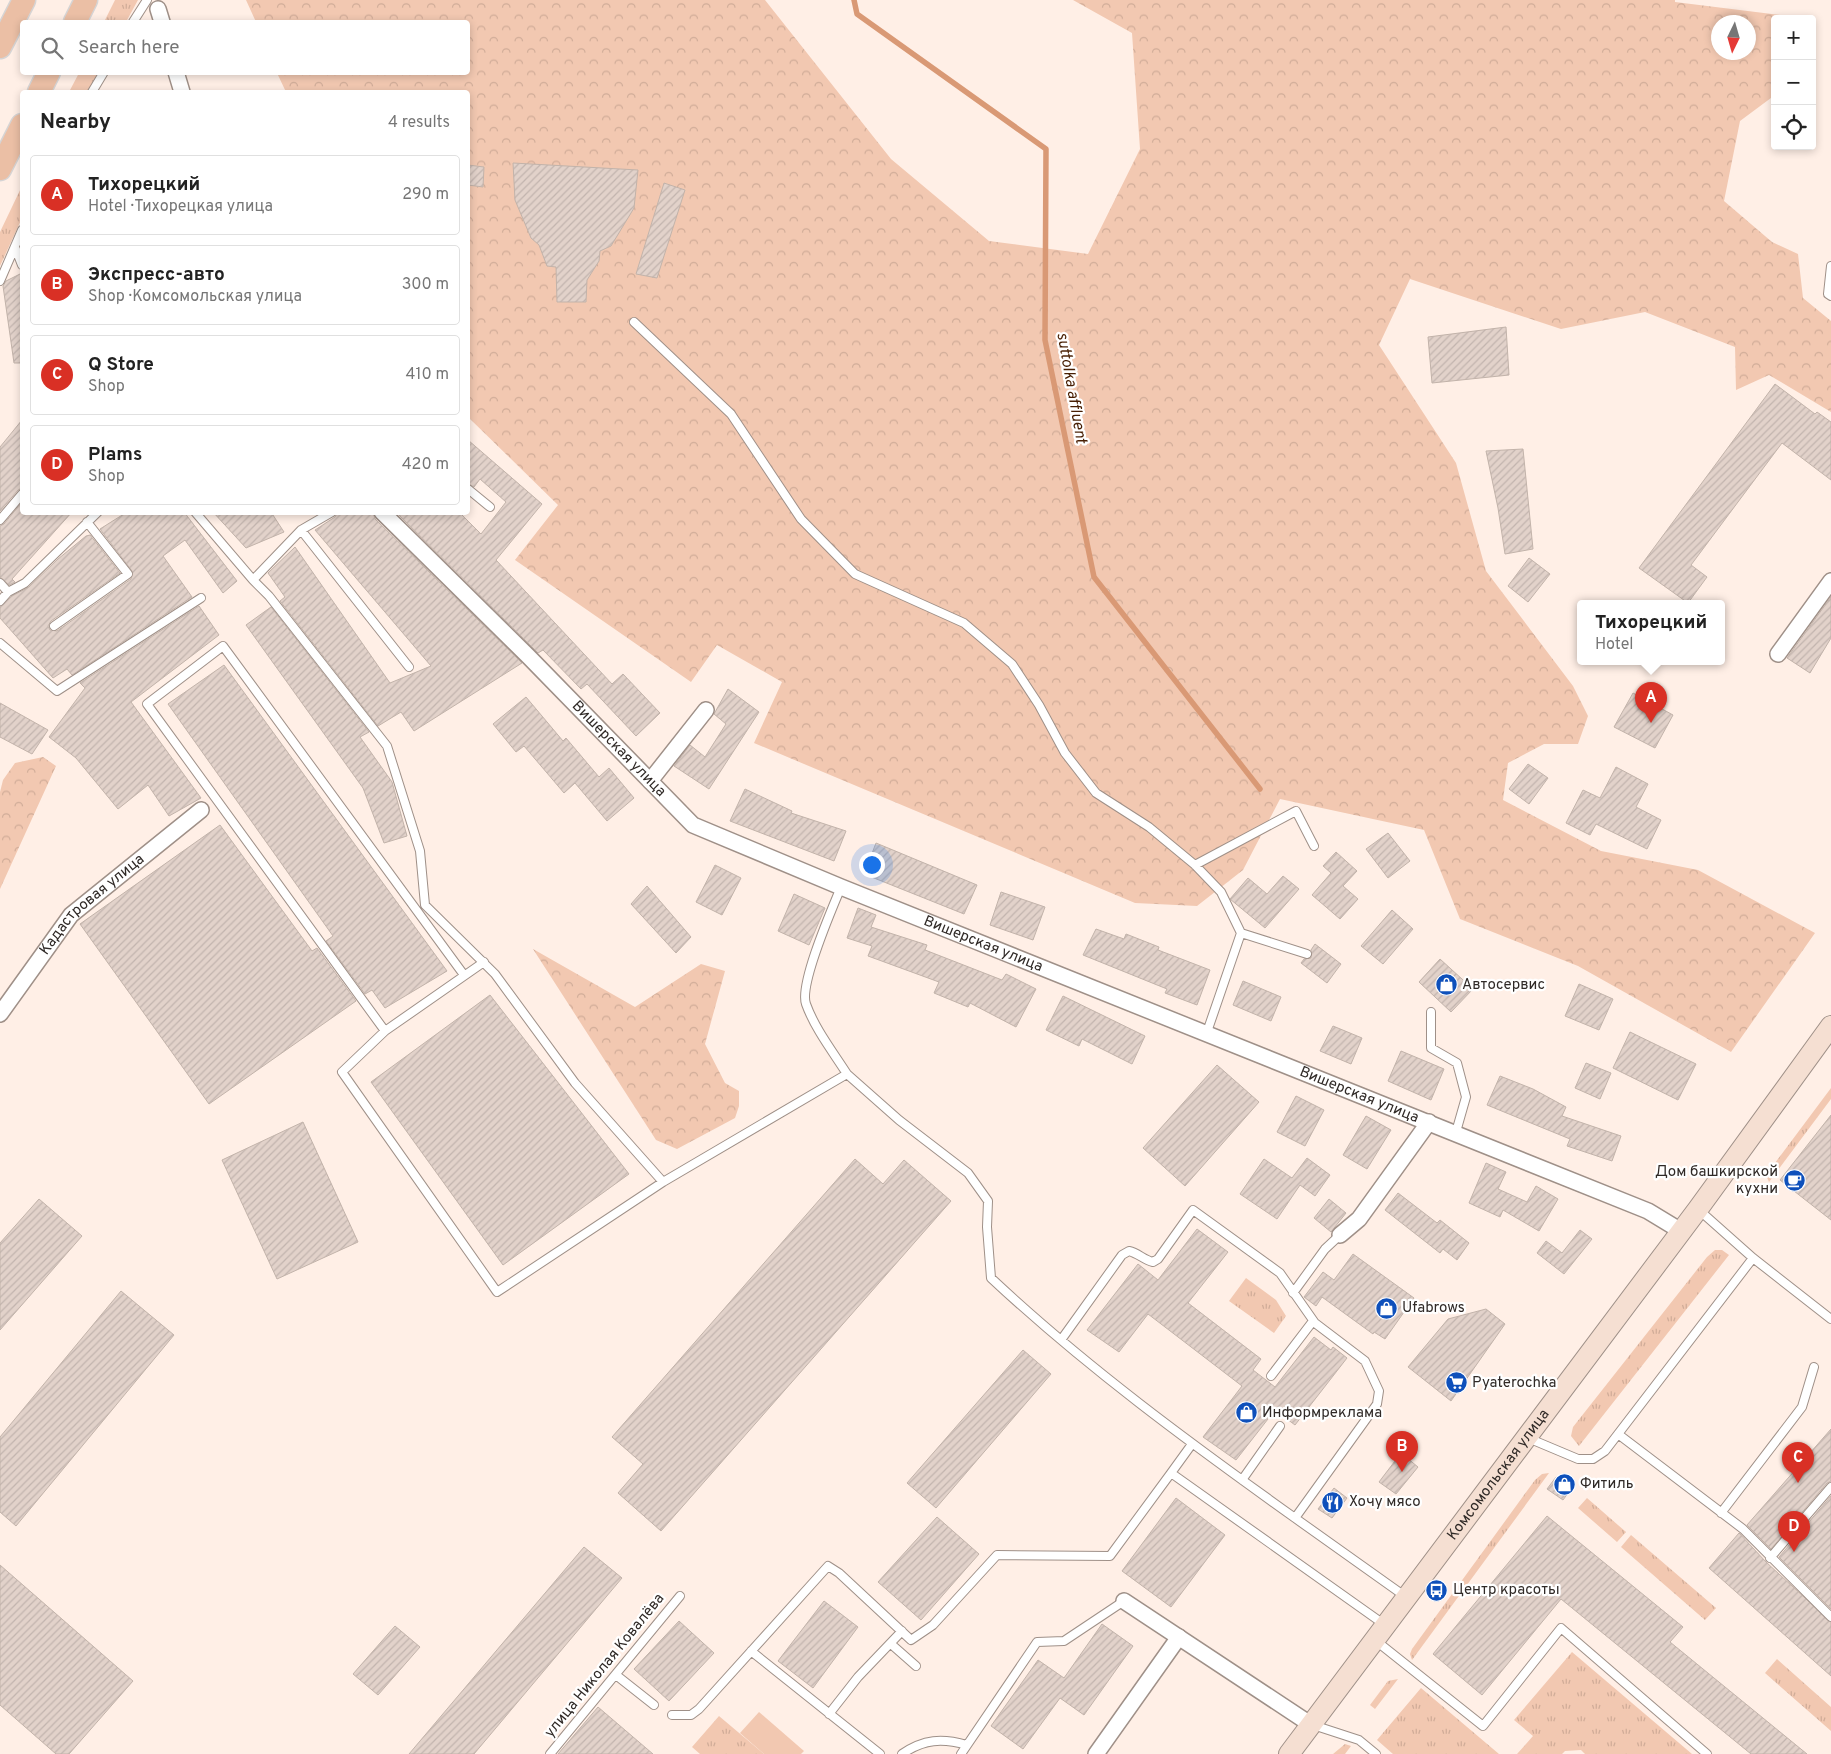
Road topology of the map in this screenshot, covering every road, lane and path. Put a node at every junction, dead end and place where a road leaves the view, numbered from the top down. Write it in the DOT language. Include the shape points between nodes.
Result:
graph roads {
  1 [pos="24,0"];
  2 [pos="86,0"];
  3 [pos="156,11"];
  4 [pos="76,20"];
  5 [pos="137,20"];
  6 [pos="0,47"];
  7 [pos="48,75"];
  8 [pos="102,75"];
  9 [pos="177,75"];
  10 [pos="40,90"];
  11 [pos="93,90"];
  12 [pos="181,90"];
  13 [pos="20,128"];
  14 [pos="0,168"];
  15 [pos="20,235"];
  16 [pos="15,247"];
  17 [pos="20,260"];
  18 [pos="1831,266"];
  19 [pos="0,281"];
  20 [pos="1831,296"];
  21 [pos="634,322"];
  22 [pos="470,491"];
  23 [pos="20,496"];
  24 [pos="490,507"];
  25 [pos="95,515"];
  26 [pos="198,515"];
  27 [pos="327,515"];
  28 [pos="385,515"];
  29 [pos="0,520"];
  30 [pos="87,522"];
  31 [pos="301,530"];
  32 [pos="253,580"];
  33 [pos="0,583"];
  34 [pos="1830,584"];
  35 [pos="8,592"];
  36 [pos="201,598"];
  37 [pos="0,600"];
  38 [pos="54,626"];
  39 [pos="0,643"];
  40 [pos="1778,654"];
  41 [pos="409,667"];
  42 [pos="706,710"];
  43 [pos="650,781"];
  44 [pos="201,810"];
  45 [pos="1314,846"];
  46 [pos="1195,865"];
  47 [pos="841,887"];
  48 [pos="1241,933"];
  49 [pos="1307,954"];
  50 [pos="484,962"];
  51 [pos="464,975"];
  52 [pos="1432,1012"];
  53 [pos="0,1014"];
  54 [pos="1831,1026"];
  55 [pos="385,1031"];
  56 [pos="1207,1032"];
  57 [pos="847,1074"];
  58 [pos="1429,1122"];
  59 [pos="1456,1132"];
  60 [pos="662,1182"];
  61 [pos="1698,1209"];
  62 [pos="1681,1231"];
  63 [pos="1340,1235"];
  64 [pos="1753,1258"];
  65 [pos="1293,1292"];
  66 [pos="1831,1319"];
  67 [pos="1313,1321"];
  68 [pos="1061,1340"];
  69 [pos="1814,1367"];
  70 [pos="1272,1376"];
  71 [pos="1280,1426"];
  72 [pos="1618,1434"];
  73 [pos="1526,1438"];
  74 [pos="1192,1444"];
  75 [pos="1171,1473"];
  76 [pos="1242,1480"];
  77 [pos="1831,1487"];
  78 [pos="1721,1513"];
  79 [pos="1295,1518"];
  80 [pos="1770,1558"];
  81 [pos="680,1596"];
  82 [pos="1406,1597"];
  83 [pos="1124,1601"];
  84 [pos="1831,1617"];
  85 [pos="902,1632"];
  86 [pos="1381,1633"];
  87 [pos="1179,1637"];
  88 [pos="891,1644"];
  89 [pos="751,1652"];
  90 [pos="916,1666"];
  91 [pos="616,1675"];
  92 [pos="654,1705"];
  93 [pos="830,1714"];
  94 [pos="672,1715"];
  95 [pos="1310,1724"];
  96 [pos="967,1744"];
  97 [pos="1099,1753"];
  98 [pos="550,1754"];
  99 [pos="880,1754"];
  100 [pos="902,1754"];
  101 [pos="961,1754"];
  102 [pos="1289,1754"];
  103 [pos="1376,1754"];
  104 [pos="1707,1754"];
  1 -- 6 [label="main road"];
  2 -- 4 [label="main road"];
  3 -- 5 [label="lane"];
  7 -- 10 [label="main road"];
  8 -- 11 [label="lane"];
  9 -- 12 [label="street"];
  13 -- 14 [label="main road"];
  15 -- 16 [label="lane"];
  16 -- 17 [label="lane"];
  16 -- 19 [label="lane"];
  18 -- 20 [label="lane" via="1828,294"];
  21 -- 46 [label="lane" via="731,414 801,519 855,574 964,623 990,644 1012,664 1065,754 1096,793 1149,827"];
  22 -- 24 [label="lane"];
  23 -- 29 [label="lane"];
  25 -- 30 [label="lane"];
  26 -- 32 [label="lane"];
  27 -- 31 [label="lane"];
  28 -- 43 [label="street, Вишерская улица"];
  30 -- 35 [label="lane" via="25,583"];
  30 -- 38 [label="lane" via="128,574"];
  31 -- 32 [label="lane"];
  31 -- 41 [label="lane"];
  32 -- 50 [label="lane" via="387,746 420,851 425,904"];
  33 -- 35 [label="lane"];
  34 -- 40 [label="street"];
  35 -- 37 [label="lane"];
  36 -- 39 [label="lane" via="57,691"];
  42 -- 43 [label="street"];
  43 -- 47 [label="street, Вишерская улица" via="692,826"];
  44 -- 53 [label="street, Кадастровая улица" via="71,915"];
  45 -- 46 [label="lane" via="1296,810"];
  46 -- 48 [label="lane" via="1221,892"];
  47 -- 56 [label="street, Вишерская улица"];
  47 -- 57 [label="lane" via="811,965 805,1002"];
  48 -- 49 [label="lane"];
  48 -- 56 [label="lane"];
  50 -- 51 [label="lane"];
  50 -- 60 [label="lane" via="575,1083"];
  51 -- 55 [label="lane"];
  51 -- 55 [label="lane" via="223,646 147,704"];
  52 -- 59 [label="lane" via="1431,1048 1457,1062 1466,1097"];
  54 -- 61 [label="main road, Комсомольская улица"];
  55 -- 60 [label="lane" via="342,1072 497,1292"];
  56 -- 58 [label="street, Вишерская улица"];
  57 -- 60 [label="lane"];
  57 -- 68 [label="lane" via="899,1120 968,1173 988,1201 990,1278"];
  58 -- 59 [label="street, Вишерская улица"];
  58 -- 63 [label="street" via="1358,1219"];
  59 -- 62 [label="street, Вишерская улица" via="1648,1210"];
  61 -- 62 [label="main road, Комсомольская улица"];
  61 -- 64 [label="lane"];
  62 -- 73 [label="main road, Комсомольская улица"];
  63 -- 65 [label="lane" via="1325,1249"];
  64 -- 66 [label="lane"];
  64 -- 72 [label="lane"];
  65 -- 67 [label="lane"];
  65 -- 68 [label="lane" via="1277,1271 1193,1210 1154,1262 1129,1251 1122,1255"];
  67 -- 70 [label="lane"];
  67 -- 79 [label="lane" via="1365,1361 1379,1391 1377,1404"];
  68 -- 74 [label="lane"];
  69 -- 78 [label="lane" via="1802,1407"];
  71 -- 76 [label="lane"];
  72 -- 73 [label="lane" via="1605,1452 1593,1459 1578,1459"];
  72 -- 78 [label="lane"];
  73 -- 82 [label="main road, Комсомольская улица"];
  74 -- 75 [label="lane"];
  74 -- 76 [label="lane"];
  75 -- 85 [label="lane" via="1110,1556 997,1555 933,1625 911,1640"];
  75 -- 86 [label="lane"];
  76 -- 79 [label="lane"];
  77 -- 80 [label="lane"];
  78 -- 80 [label="lane"];
  79 -- 82 [label="lane"];
  80 -- 84 [label="lane"];
  81 -- 91 [label="lane, улица Николая Ковалёва"];
  82 -- 86 [label="main road, Комсомольская улица"];
  83 -- 87 [label="street"];
  83 -- 96 [label="lane" via="1064,1640 1037,1642"];
  85 -- 88 [label="lane"];
  85 -- 89 [label="lane" via="840,1573 828,1566"];
  86 -- 95 [label="main road, Комсомольская улица"];
  86 -- 104 [label="lane" via="1483,1726 1561,1628"];
  87 -- 95 [label="street"];
  87 -- 97 [label="street"];
  88 -- 90 [label="lane"];
  88 -- 93 [label="lane" via="858,1677"];
  89 -- 93 [label="lane"];
  89 -- 94 [label="lane" via="699,1709 691,1715"];
  91 -- 92 [label="lane"];
  91 -- 98 [label="lane, улица Николая Ковалёва"];
  93 -- 99 [label="lane"];
  95 -- 102 [label="main road, Комсомольская улица"];
  95 -- 103 [label="lane" via="1359,1740"];
  96 -- 100 [label="lane" via="934,1740"];
  96 -- 101 [label="lane"];
}
